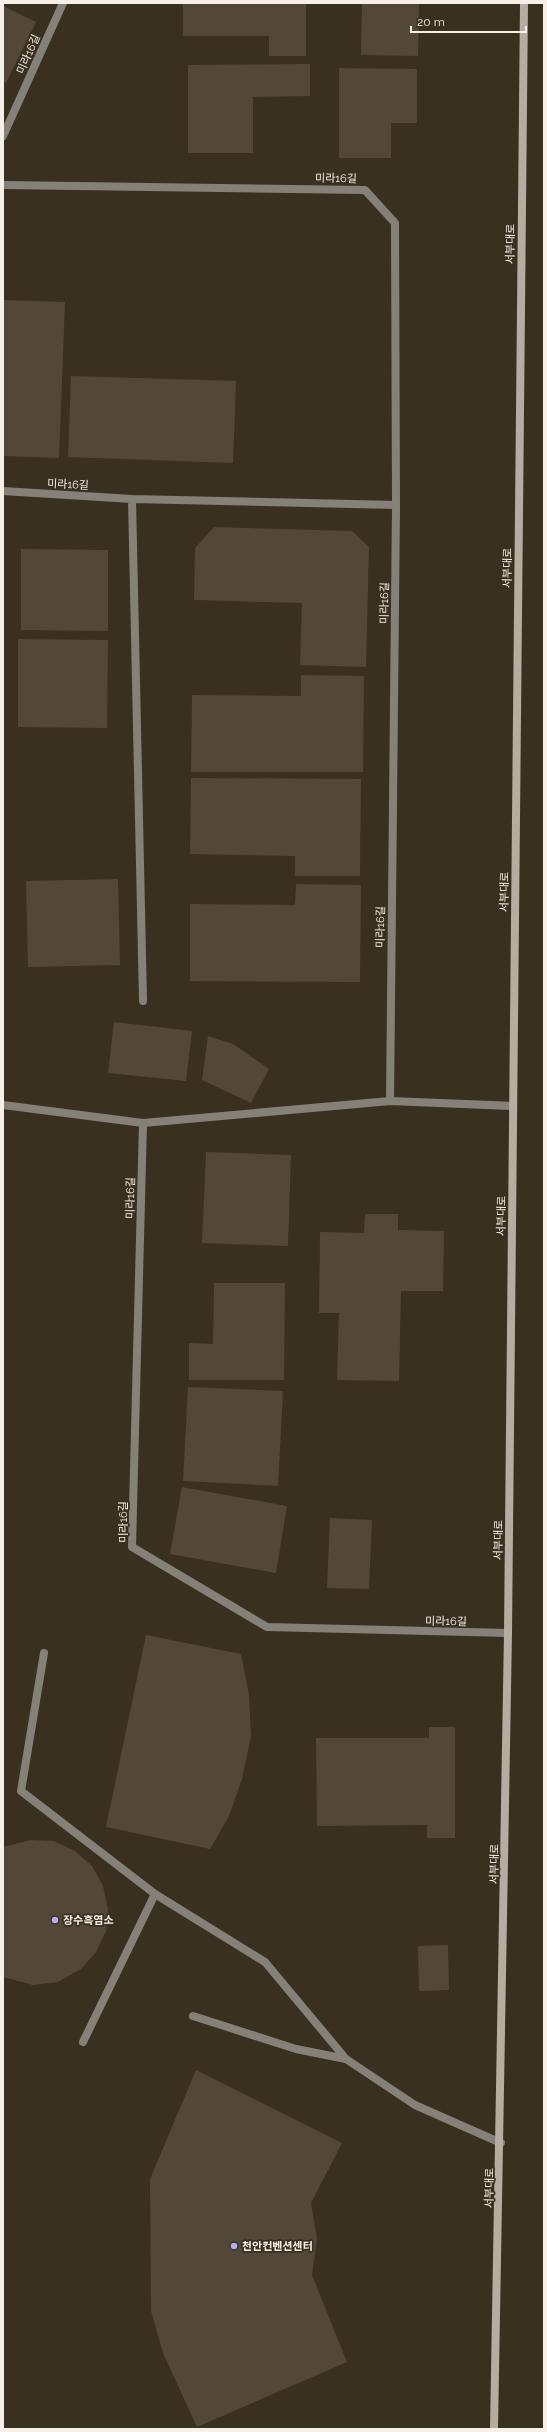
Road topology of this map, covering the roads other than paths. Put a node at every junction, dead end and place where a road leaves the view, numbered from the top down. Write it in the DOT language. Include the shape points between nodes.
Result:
graph roads {
  1 [pos="63,3"];
  2 [pos="524,3"];
  3 [pos="3,136"];
  4 [pos="3,185"];
  5 [pos="3,491"];
  6 [pos="132,499"];
  7 [pos="396,505"];
  8 [pos="143,1000"];
  9 [pos="390,1101"];
  10 [pos="3,1106"];
  11 [pos="513,1106"];
  12 [pos="143,1123"];
  13 [pos="508,1633"];
  14 [pos="44,1653"];
  15 [pos="155,1894"];
  16 [pos="193,2016"];
  17 [pos="83,2042"];
  18 [pos="346,2059"];
  19 [pos="501,2143"];
  20 [pos="494,2429"];
  1 -- 3 [label="street, 미라16길"];
  2 -- 11 [label="main road, 서부대로"];
  4 -- 7 [label="street, 미라16길" via="366,190 395,223"];
  5 -- 6 [label="street, 미라16길"];
  6 -- 7 [label="street, 미라16길"];
  6 -- 8 [label="street"];
  7 -- 9 [label="street, 미라16길"];
  9 -- 11 [label="street"];
  9 -- 12 [label="street"];
  10 -- 12 [label="street"];
  11 -- 13 [label="main road, 서부대로"];
  12 -- 13 [label="street, 미라16길" via="132,1546 267,1627"];
  13 -- 19 [label="main road, 서부대로"];
  14 -- 15 [label="street" via="21,1791"];
  15 -- 17 [label="street"];
  15 -- 18 [label="street" via="265,1962"];
  16 -- 18 [label="street" via="296,2049"];
  18 -- 19 [label="street" via="415,2105"];
  19 -- 20 [label="main road, 서부대로"];
}
